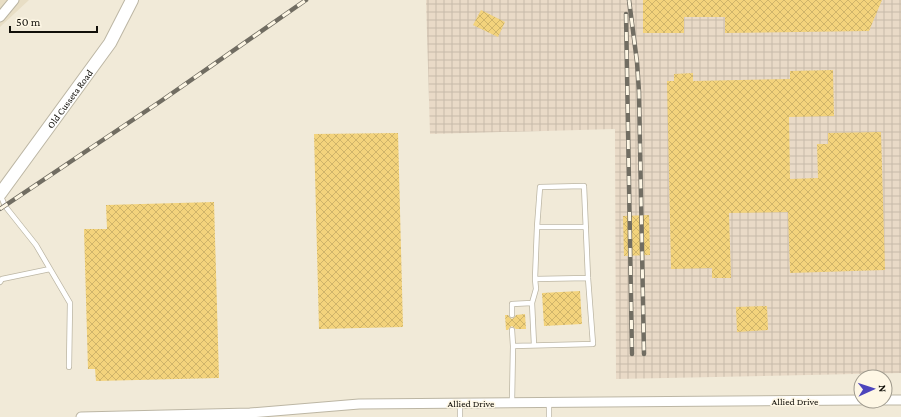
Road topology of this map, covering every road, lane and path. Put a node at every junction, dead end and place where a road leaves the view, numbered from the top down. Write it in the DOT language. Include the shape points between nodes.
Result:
graph roads {
  1 [pos="14,0"];
  2 [pos="132,0"];
  3 [pos="0,17"];
  4 [pos="0,194"];
  5 [pos="586,226"];
  6 [pos="537,227"];
  7 [pos="50,269"];
  8 [pos="588,278"];
  9 [pos="535,279"];
  10 [pos="0,282"];
  11 [pos="532,303"];
  12 [pos="512,315"];
  13 [pos="512,330"];
  14 [pos="534,345"];
  15 [pos="512,346"];
  16 [pos="69,367"];
  17 [pos="853,400"];
  18 [pos="512,402"];
  19 [pos="549,402"];
  20 [pos="460,403"];
  21 [pos="81,417"];
  22 [pos="460,417"];
  23 [pos="549,417"];
  1 -- 3 [label="street"];
  2 -- 4 [label="street, Old Cusseta Road" via="110,44"];
  4 -- 7 [label="lane" via="5,206 36,245"];
  5 -- 6 [label="lane"];
  5 -- 6 [label="lane" via="584,186 540,187"];
  5 -- 8 [label="lane"];
  6 -- 9 [label="lane"];
  7 -- 10 [label="lane" via="2,279"];
  7 -- 16 [label="lane" via="70,303"];
  8 -- 9 [label="lane"];
  8 -- 14 [label="lane" via="593,344"];
  9 -- 11 [label="lane" via="536,289"];
  11 -- 12 [label="lane" via="512,304"];
  11 -- 14 [label="lane"];
  13 -- 15 [label="lane"];
  14 -- 15 [label="lane"];
  15 -- 18 [label="lane"];
  17 -- 19 [label="street, Allied Drive"];
  18 -- 19 [label="street, Allied Drive"];
  18 -- 20 [label="street, Allied Drive"];
  19 -- 23 [label="lane"];
  20 -- 21 [label="street, Allied Drive" via="359,404 250,413"];
  20 -- 22 [label="lane"];
}
